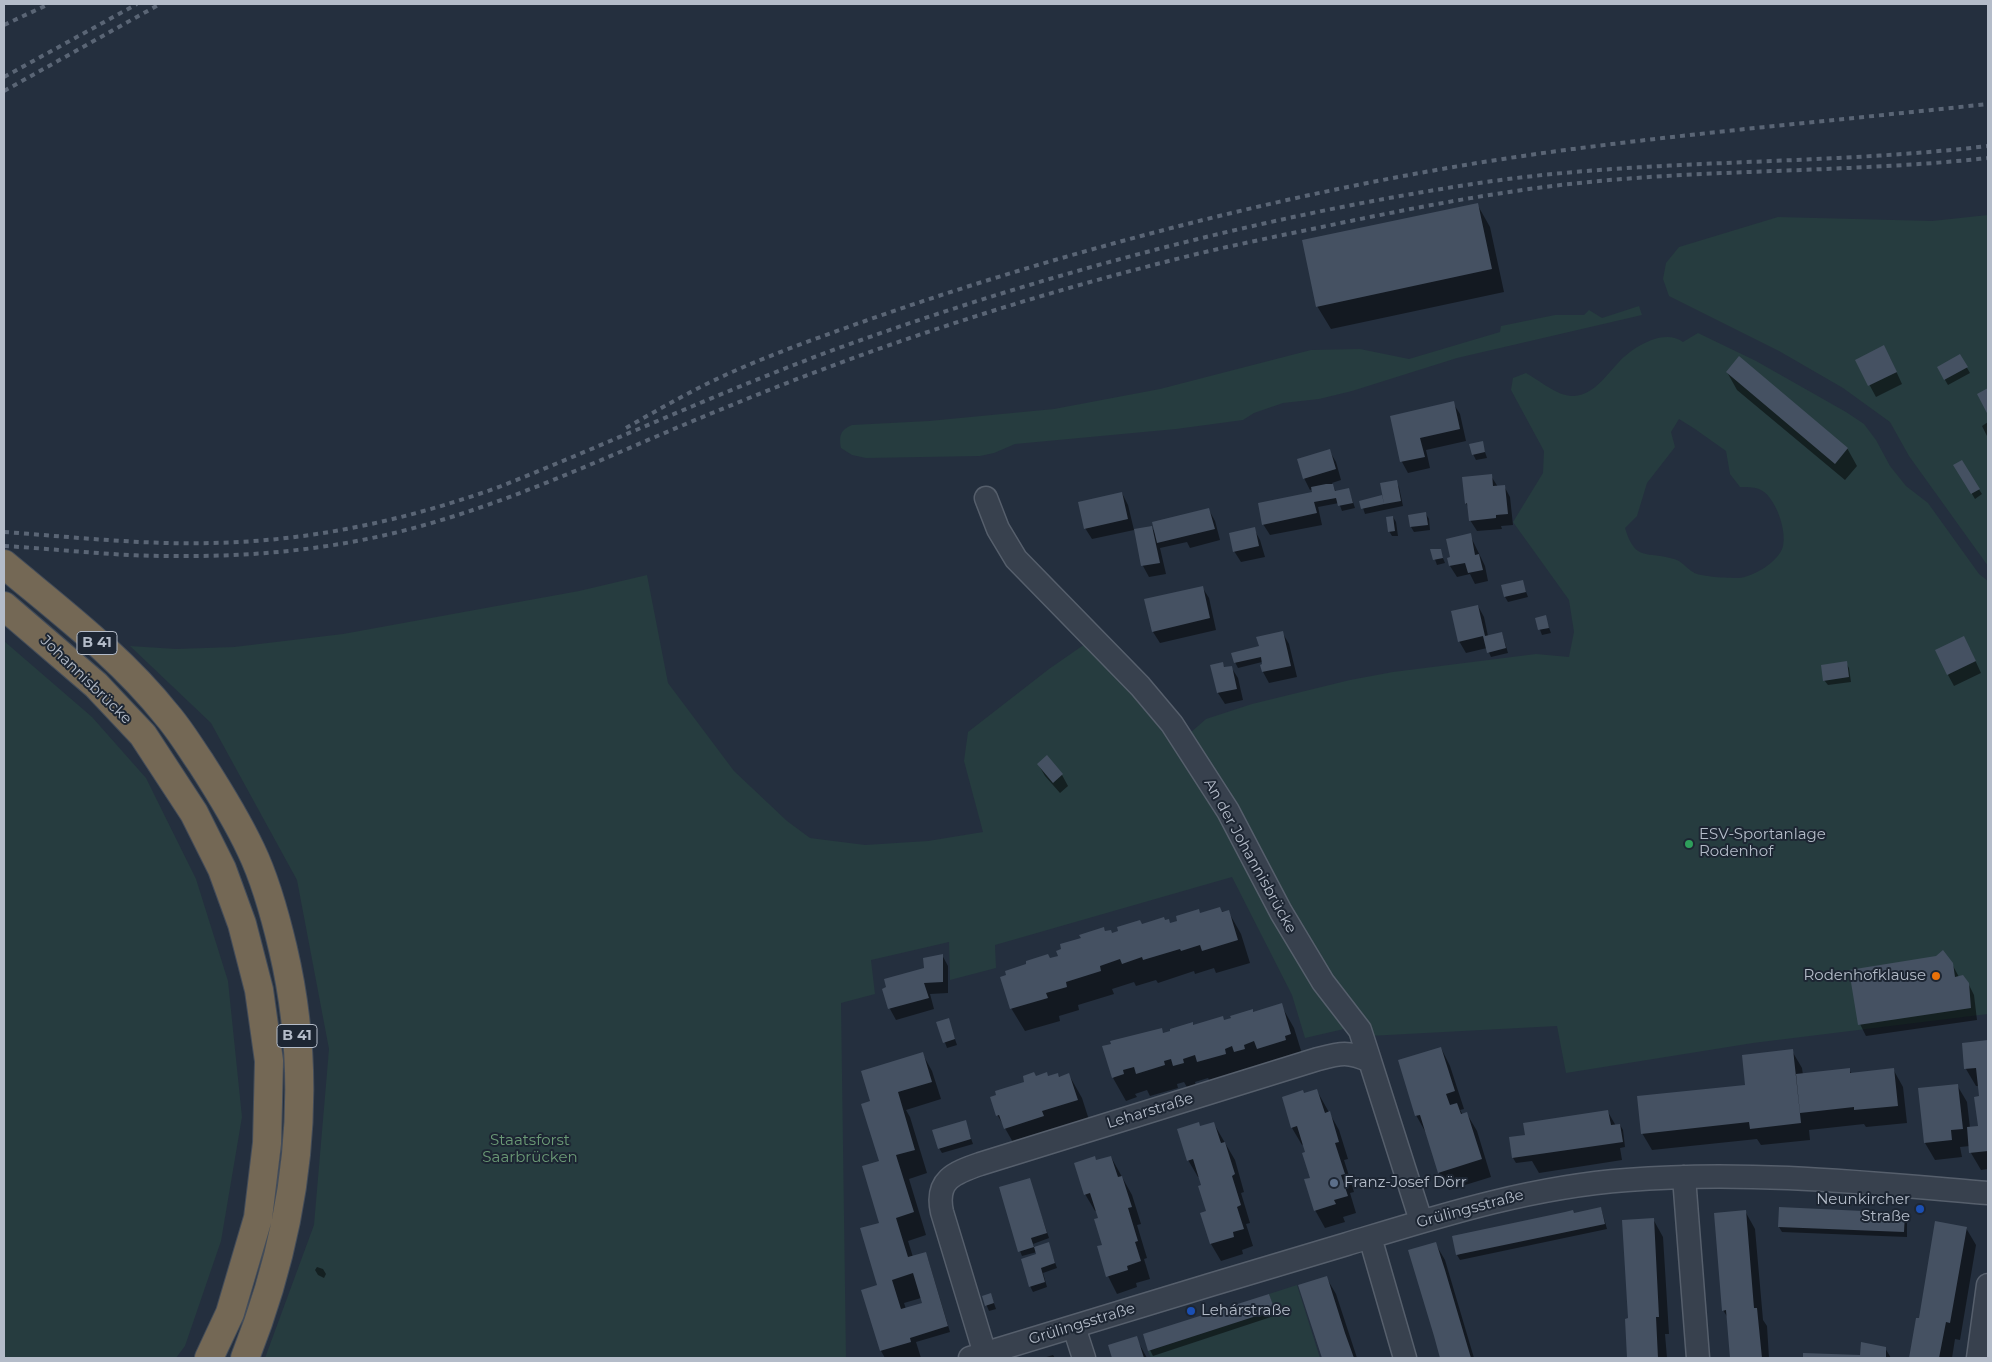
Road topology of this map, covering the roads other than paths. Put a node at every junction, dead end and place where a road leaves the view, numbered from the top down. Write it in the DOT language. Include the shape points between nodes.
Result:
graph roads {
  1 [pos="986,498"];
  2 [pos="4,564"];
  3 [pos="4,606"];
  4 [pos="1370,1061"];
  5 [pos="1684,1177"];
  6 [pos="1988,1193"];
  7 [pos="1421,1221"];
  8 [pos="1370,1237"];
  9 [pos="1988,1285"];
  10 [pos="1074,1327"];
  11 [pos="978,1356"];
  12 [pos="209,1358"];
  13 [pos="245,1358"];
  14 [pos="1084,1358"];
  15 [pos="1405,1358"];
  16 [pos="1698,1358"];
  17 [pos="1978,1358"];
  1 -- 4 [label="street, An der Johannisbrücke" via="998,529 1016,559 1140,686 1172,724 1228,810 1281,912 1323,982 1360,1030"];
  2 -- 13 [label="highway, B 41" via="118,662 168,715 218,790 251,850 274,912 291,984 300,1068 298,1151 286,1230 262,1316"];
  3 -- 12 [label="highway, Johannisbrücke / B 41" via="96,685 142,735 194,813 222,869 239,915 259,990 269,1061 268,1143 258,1218 230,1313"];
  4 -- 7 [label="street"];
  4 -- 11 [label="street, Leharstraße" via="1354,1054 1339,1053 1318,1058 958,1171 946,1180 940,1201"];
  5 -- 6 [label="street, Grülingsstraße" via="1781,1178"];
  5 -- 7 [label="street, Grülingsstraße" via="1626,1180 1539,1191"];
  5 -- 16 [label="street"];
  7 -- 8 [label="street, Grülingsstraße"];
  8 -- 10 [label="street, Grülingsstraße"];
  8 -- 15 [label="street"];
  9 -- 17 [label="street"];
  10 -- 11 [label="street, Grülingsstraße"];
  10 -- 14 [label="street"];
}
